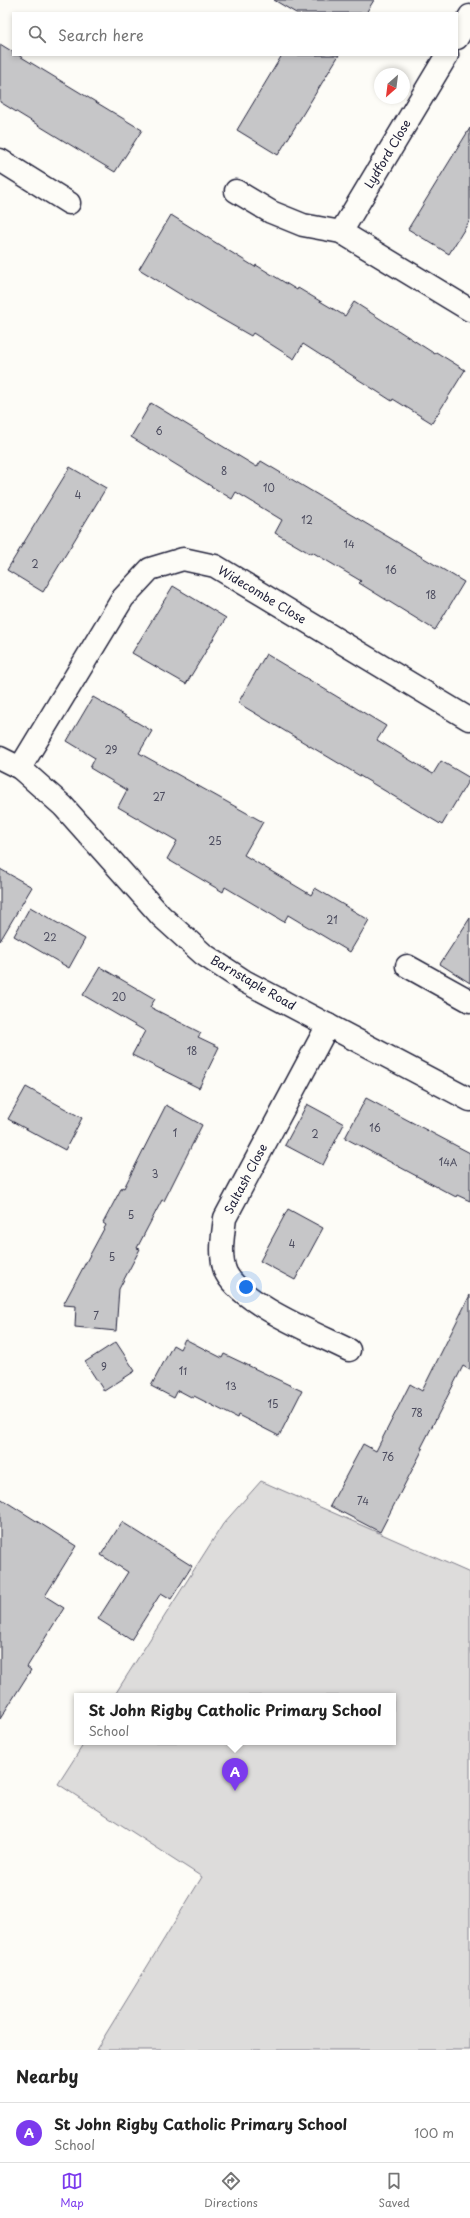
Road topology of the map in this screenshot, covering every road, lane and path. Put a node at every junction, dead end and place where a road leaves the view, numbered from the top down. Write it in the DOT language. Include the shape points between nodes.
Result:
graph roads {
  1 [pos="470,16"];
  2 [pos="458,36"];
  3 [pos="446,56"];
  4 [pos="0,160"];
  5 [pos="236,191"];
  6 [pos="69,203"];
  7 [pos="341,232"];
  8 [pos="470,310"];
  9 [pos="469,719"];
  10 [pos="0,758"];
  11 [pos="20,768"];
  12 [pos="407,966"];
  13 [pos="470,1001"];
  14 [pos="328,1025"];
  15 [pos="470,1100"];
  16 [pos="349,1350"];
  1 -- 2 [label="street"];
  3 -- 7 [label="street, Lydford Close"];
  4 -- 6 [label="street"];
  5 -- 7 [label="street" via="271,212 304,225"];
  7 -- 8 [label="street"];
  9 -- 11 [label="street, Widecombe Close" via="216,566 183,559 150,569 123,598"];
  10 -- 11 [label="street, Barnstaple Road"];
  11 -- 14 [label="street, Barnstaple Road" via="64,806 161,916 203,954 244,981"];
  12 -- 13 [label="street"];
  14 -- 15 [label="street, Barnstaple Road"];
  14 -- 16 [label="street, Saltash Close" via="225,1218 222,1248 226,1272 238,1288 261,1305"];
}
